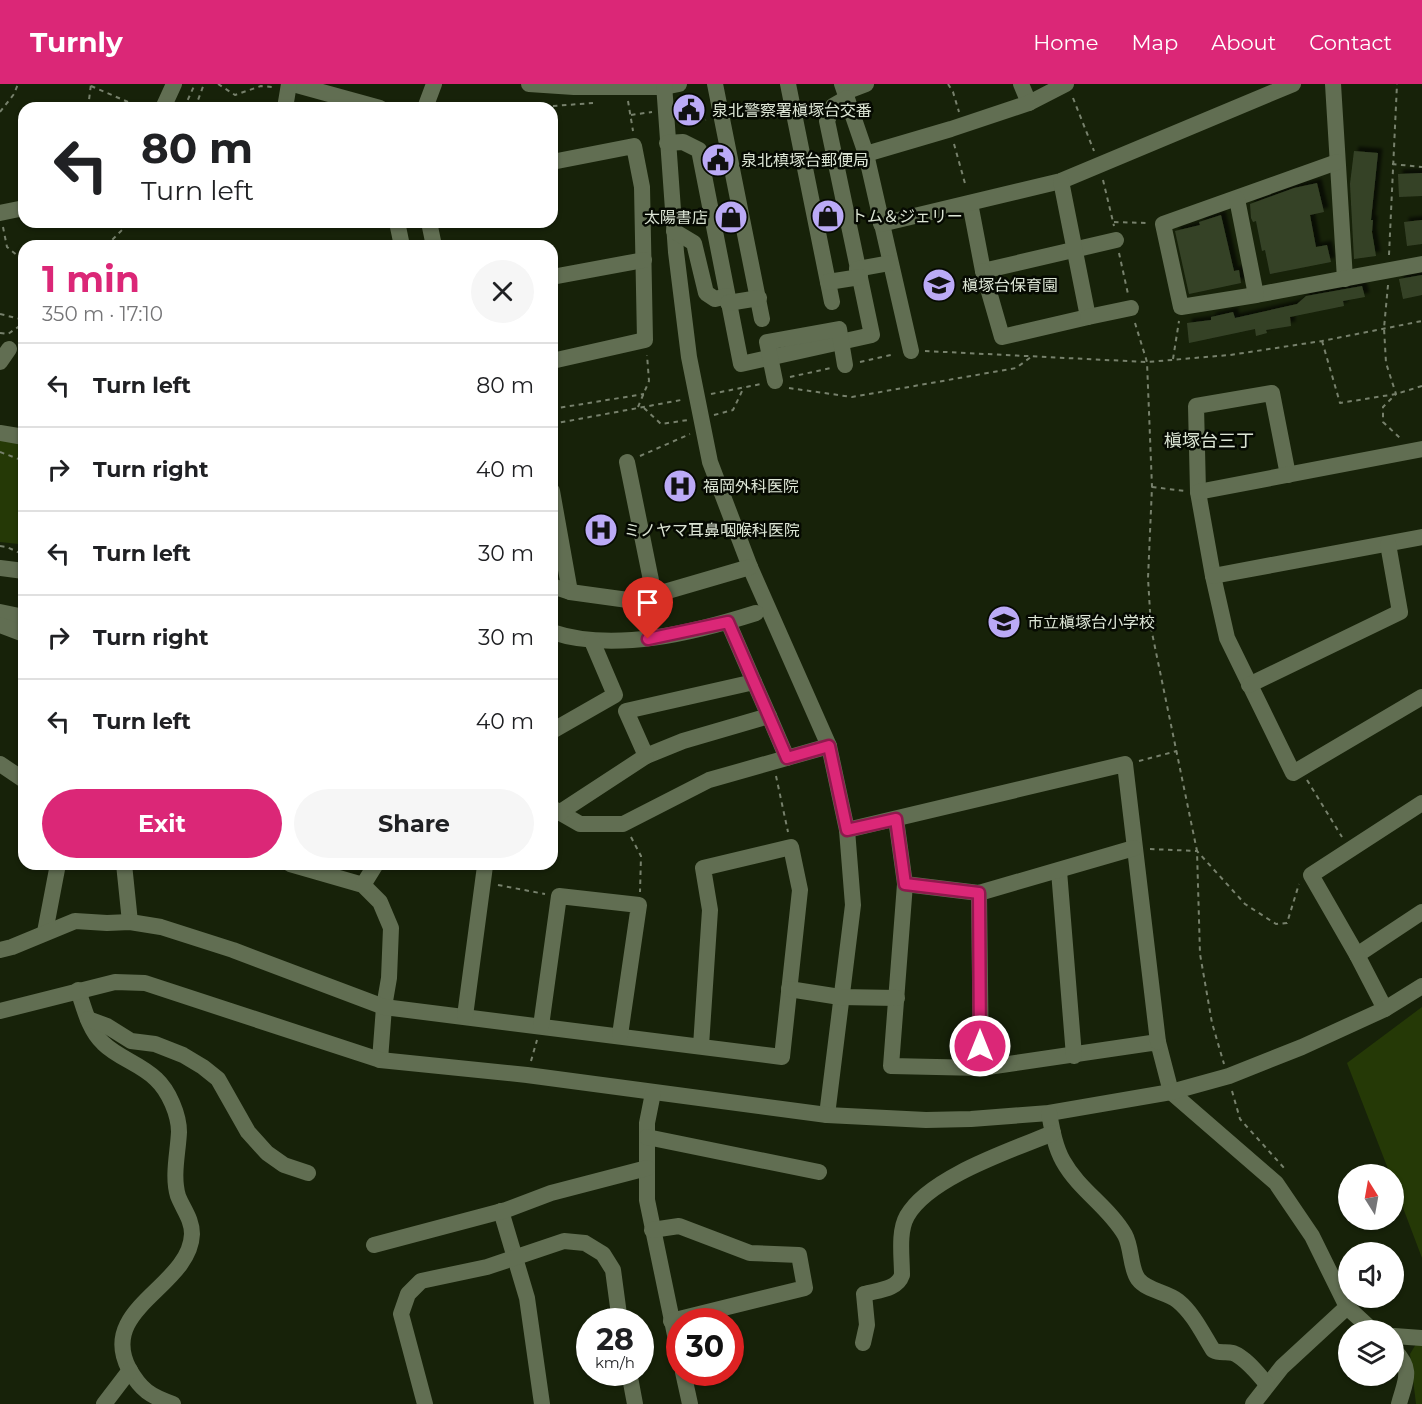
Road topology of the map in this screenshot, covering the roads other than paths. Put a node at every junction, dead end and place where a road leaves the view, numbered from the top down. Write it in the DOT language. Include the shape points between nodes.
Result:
graph roads {
  1 [pos="174,84"];
  2 [pos="434,84"];
  3 [pos="529,84"];
  4 [pos="788,84"];
  5 [pos="866,84"];
  6 [pos="1021,84"];
  7 [pos="1293,84"];
  8 [pos="1333,84"];
  9 [pos="669,85"];
  10 [pos="290,86"];
  11 [pos="716,88"];
  12 [pos="1069,89"];
  13 [pos="845,91"];
  14 [pos="166,102"];
  15 [pos="286,102"];
  16 [pos="355,102"];
  17 [pos="426,102"];
  18 [pos="1029,103"];
  19 [pos="667,143"];
  20 [pos="866,154"];
  21 [pos="558,161"];
  22 [pos="1337,162"];
  23 [pos="1061,181"];
  24 [pos="1237,199"];
  25 [pos="970,203"];
  26 [pos="18,209"];
  27 [pos="0,213"];
  28 [pos="881,224"];
  29 [pos="674,231"];
  30 [pos="1116,240"];
  31 [pos="1074,250"];
  32 [pos="644,261"];
  33 [pos="890,263"];
  34 [pos="1422,264"];
  35 [pos="983,272"];
  36 [pos="858,273"];
  37 [pos="558,277"];
  38 [pos="1345,279"];
  39 [pos="828,282"];
  40 [pos="1256,295"];
  41 [pos="759,298"];
  42 [pos="727,300"];
  43 [pos="832,302"];
  44 [pos="1131,308"];
  45 [pos="1088,316"];
  46 [pos="762,319"];
  47 [pos="841,342"];
  48 [pos="911,351"];
  49 [pos="770,357"];
  50 [pos="558,360"];
  51 [pos="845,365"];
  52 [pos="776,380"];
  53 [pos="0,433"];
  54 [pos="18,433"];
  55 [pos="1418,449"];
  56 [pos="627,462"];
  57 [pos="1288,475"];
  58 [pos="1198,492"];
  59 [pos="558,525"];
  60 [pos="1422,537"];
  61 [pos="1388,544"];
  62 [pos="750,567"];
  63 [pos="0,568"];
  64 [pos="18,570"];
  65 [pos="1213,576"];
  66 [pos="558,588"];
  67 [pos="570,592"];
  68 [pos="654,595"];
  69 [pos="0,612"];
  70 [pos="756,613"];
  71 [pos="18,616"];
  72 [pos="728,622"];
  73 [pos="0,625"];
  74 [pos="18,632"];
  75 [pos="558,637"];
  76 [pos="592,640"];
  77 [pos="754,682"];
  78 [pos="1249,685"];
  79 [pos="615,695"];
  80 [pos="1422,697"];
  81 [pos="626,711"];
  82 [pos="769,716"];
  83 [pos="558,728"];
  84 [pos="829,746"];
  85 [pos="646,756"];
  86 [pos="780,760"];
  87 [pos="0,764"];
  88 [pos="18,776"];
  89 [pos="1422,803"];
  90 [pos="558,809"];
  91 [pos="558,811"];
  92 [pos="896,819"];
  93 [pos="847,830"];
  94 [pos="1134,848"];
  95 [pos="57,870"];
  96 [pos="125,870"];
  97 [pos="311,870"];
  98 [pos="372,870"];
  99 [pos="485,870"];
  100 [pos="1059,871"];
  101 [pos="905,884"];
  102 [pos="363,885"];
  103 [pos="979,893"];
  104 [pos="1422,912"];
  105 [pos="130,922"];
  106 [pos="45,932"];
  107 [pos="0,950"];
  108 [pos="1357,955"];
  109 [pos="1422,986"];
  110 [pos="789,989"];
  111 [pos="78,990"];
  112 [pos="840,997"];
  113 [pos="897,998"];
  114 [pos="384,1007"];
  115 [pos="1385,1009"];
  116 [pos="0,1011"];
  117 [pos="465,1016"];
  118 [pos="88,1019"];
  119 [pos="541,1026"];
  120 [pos="620,1035"];
  121 [pos="1158,1042"];
  122 [pos="701,1046"];
  123 [pos="1074,1056"];
  124 [pos="380,1060"];
  125 [pos="981,1068"];
  126 [pos="1171,1092"];
  127 [pos="653,1093"];
  128 [pos="1049,1113"];
  129 [pos="827,1115"];
  130 [pos="1053,1132"];
  131 [pos="647,1137"];
  132 [pos="647,1168"];
  133 [pos="819,1172"];
  134 [pos="308,1173"];
  135 [pos="501,1211"];
  136 [pos="652,1230"];
  137 [pos="374,1245"];
  138 [pos="515,1258"];
  139 [pos="1338,1289"];
  140 [pos="618,1308"];
  141 [pos="668,1308"];
  142 [pos="724,1308"];
  143 [pos="1347,1308"];
  144 [pos="1361,1320"];
  145 [pos="1404,1337"];
  146 [pos="1422,1338"];
  147 [pos="863,1343"];
  148 [pos="1404,1362"];
  149 [pos="130,1370"];
  150 [pos="1267,1384"];
  151 [pos="631,1386"];
  152 [pos="686,1386"];
  153 [pos="104,1404"];
  154 [pos="173,1404"];
  155 [pos="425,1404"];
  156 [pos="542,1404"];
  157 [pos="635,1404"];
  158 [pos="690,1404"];
  159 [pos="1253,1404"];
  160 [pos="1399,1404"];
  1 -- 14 [label="street"];
  2 -- 17 [label="street"];
  3 -- 9 [label="street"];
  4 -- 39 [label="street"];
  5 -- 13 [label="street"];
  6 -- 18 [label="street"];
  7 -- 23 [label="street"];
  8 -- 22 [label="street"];
  9 -- 19 [label="street" via="665,110"];
  10 -- 15 [label="street"];
  10 -- 16 [label="street"];
  11 -- 41 [label="street" via="718,132"];
  12 -- 18 [label="street"];
  13 -- 20 [label="street"];
  13 -- 36 [label="street" via="832,106 827,121"];
  18 -- 20 [label="street"];
  19 -- 29 [label="street"];
  19 -- 42 [label="street" via="683,142 699,150"];
  20 -- 28 [label="street"];
  21 -- 32 [label="street" via="634,146 642,187"];
  22 -- 24 [label="street"];
  22 -- 38 [label="street"];
  23 -- 25 [label="street"];
  23 -- 31 [label="street"];
  24 -- 40 [label="street"];
  24 -- 40 [label="street" via="1162,224 1181,307"];
  25 -- 28 [label="street"];
  25 -- 35 [label="street"];
  26 -- 27 [label="street"];
  28 -- 33 [label="street"];
  29 -- 42 [label="street" via="694,243 706,293"];
  29 -- 62 [label="street" via="689,357 710,462"];
  30 -- 31 [label="street"];
  31 -- 35 [label="street"];
  31 -- 45 [label="street"];
  32 -- 37 [label="street"];
  32 -- 50 [label="street" via="645,340"];
  33 -- 36 [label="street"];
  33 -- 48 [label="street"];
  34 -- 38 [label="street"];
  35 -- 45 [label="street" via="1002,338"];
  36 -- 39 [label="street"];
  36 -- 47 [label="street" via="872,335"];
  38 -- 40 [label="street"];
  39 -- 43 [label="street"];
  41 -- 42 [label="street"];
  41 -- 46 [label="street"];
  42 -- 49 [label="street" via="741,364"];
  44 -- 45 [label="street"];
  47 -- 49 [label="street"];
  47 -- 51 [label="street"];
  49 -- 52 [label="street"];
  53 -- 54 [label="street"];
  55 -- 57 [label="street"];
  56 -- 68 [label="street"];
  57 -- 58 [label="street"];
  57 -- 58 [label="street" via="1272,393 1196,406"];
  58 -- 65 [label="street"];
  59 -- 67 [label="street"];
  60 -- 61 [label="street"];
  61 -- 65 [label="street"];
  61 -- 78 [label="street" via="1400,612"];
  62 -- 68 [label="street"];
  62 -- 84 [label="street"];
  63 -- 64 [label="street"];
  65 -- 78 [label="street" via="1227,638"];
  66 -- 67 [label="street"];
  67 -- 68 [label="street" via="628,600"];
  69 -- 71 [label="street"];
  70 -- 72 [label="street"];
  72 -- 76 [label="street" via="648,639"];
  72 -- 77 [label="street"];
  73 -- 74 [label="street"];
  75 -- 76 [label="street"];
  76 -- 79 [label="street"];
  77 -- 81 [label="street"];
  77 -- 82 [label="street"];
  78 -- 80 [label="street" via="1293,773"];
  79 -- 81 [label="street"];
  79 -- 83 [label="street"];
  81 -- 85 [label="street"];
  82 -- 85 [label="street"];
  82 -- 86 [label="street"];
  84 -- 86 [label="street"];
  84 -- 93 [label="street"];
  85 -- 90 [label="street"];
  86 -- 91 [label="street" via="709,780 623,824 580,824"];
  87 -- 88 [label="street"];
  89 -- 108 [label="street" via="1311,875"];
  92 -- 93 [label="street"];
  92 -- 94 [label="street" via="1125,764"];
  92 -- 101 [label="street"];
  93 -- 112 [label="street" via="853,905"];
  94 -- 100 [label="street"];
  94 -- 121 [label="street"];
  95 -- 106 [label="street"];
  96 -- 105 [label="street"];
  97 -- 102 [label="street"];
  98 -- 102 [label="street"];
  99 -- 117 [label="street"];
  100 -- 103 [label="street"];
  100 -- 123 [label="street"];
  101 -- 103 [label="street"];
  101 -- 113 [label="street"];
  102 -- 114 [label="street" via="380,902 391,927 390,978"];
  103 -- 125 [label="street"];
  104 -- 108 [label="street"];
  105 -- 106 [label="street" via="75,921"];
  105 -- 114 [label="street" via="161,927 233,950"];
  106 -- 107 [label="street"];
  108 -- 115 [label="street"];
  109 -- 115 [label="street"];
  110 -- 112 [label="street"];
  110 -- 122 [label="street" via="782,1057"];
  110 -- 122 [label="street" via="800,890 791,847 703,868 710,910"];
  111 -- 116 [label="street"];
  111 -- 118 [label="street"];
  111 -- 124 [label="street" via="115,982 145,983"];
  112 -- 113 [label="street"];
  112 -- 129 [label="street"];
  113 -- 125 [label="street" via="891,1066"];
  114 -- 117 [label="street"];
  114 -- 124 [label="street"];
  115 -- 126 [label="street" via="1229,1076"];
  117 -- 119 [label="street"];
  118 -- 134 [label="street" via="131,1041 154,1044 203,1067 218,1079 248,1131 267,1153 284,1165"];
  118 -- 149 [label="street" via="103,1044 156,1078 167,1093 179,1129 175,1167 178,1195 192,1234 188,1253 178,1267 129,1320 122,1340"];
  119 -- 120 [label="street"];
  119 -- 120 [label="street" via="559,896 639,905"];
  120 -- 122 [label="street"];
  121 -- 123 [label="street"];
  121 -- 126 [label="street"];
  123 -- 125 [label="street"];
  124 -- 127 [label="street"];
  126 -- 128 [label="street"];
  126 -- 139 [label="street" via="1276,1183 1312,1236"];
  127 -- 129 [label="street"];
  127 -- 131 [label="street"];
  128 -- 129 [label="street" via="926,1120"];
  128 -- 130 [label="street"];
  130 -- 147 [label="street" via="948,1179 918,1202 902,1228 900,1282 864,1294 867,1325"];
  130 -- 150 [label="street" via="1074,1177 1127,1238 1137,1278 1177,1300 1213,1350 1242,1359"];
  131 -- 132 [label="street"];
  131 -- 133 [label="street"];
  132 -- 135 [label="street" via="551,1193"];
  132 -- 136 [label="street"];
  135 -- 137 [label="street"];
  135 -- 138 [label="street"];
  136 -- 141 [label="street"];
  136 -- 142 [label="street" via="679,1226 750,1253 799,1256 805,1288"];
  138 -- 140 [label="street" via="564,1241 585,1243 603,1254 612,1270"];
  138 -- 155 [label="street" via="421,1281 408,1294 401,1314"];
  138 -- 156 [label="street" via="533,1329"];
  143 -- 144 [label="street"];
  143 -- 150 [label="street"];
  145 -- 146 [label="street"];
  148 -- 160 [label="street" via="1406,1382"];
  149 -- 153 [label="street"];
  149 -- 154 [label="street" via="145,1392"];
  150 -- 159 [label="street"];
  151 -- 157 [label="street"];
  152 -- 158 [label="street"];
}
